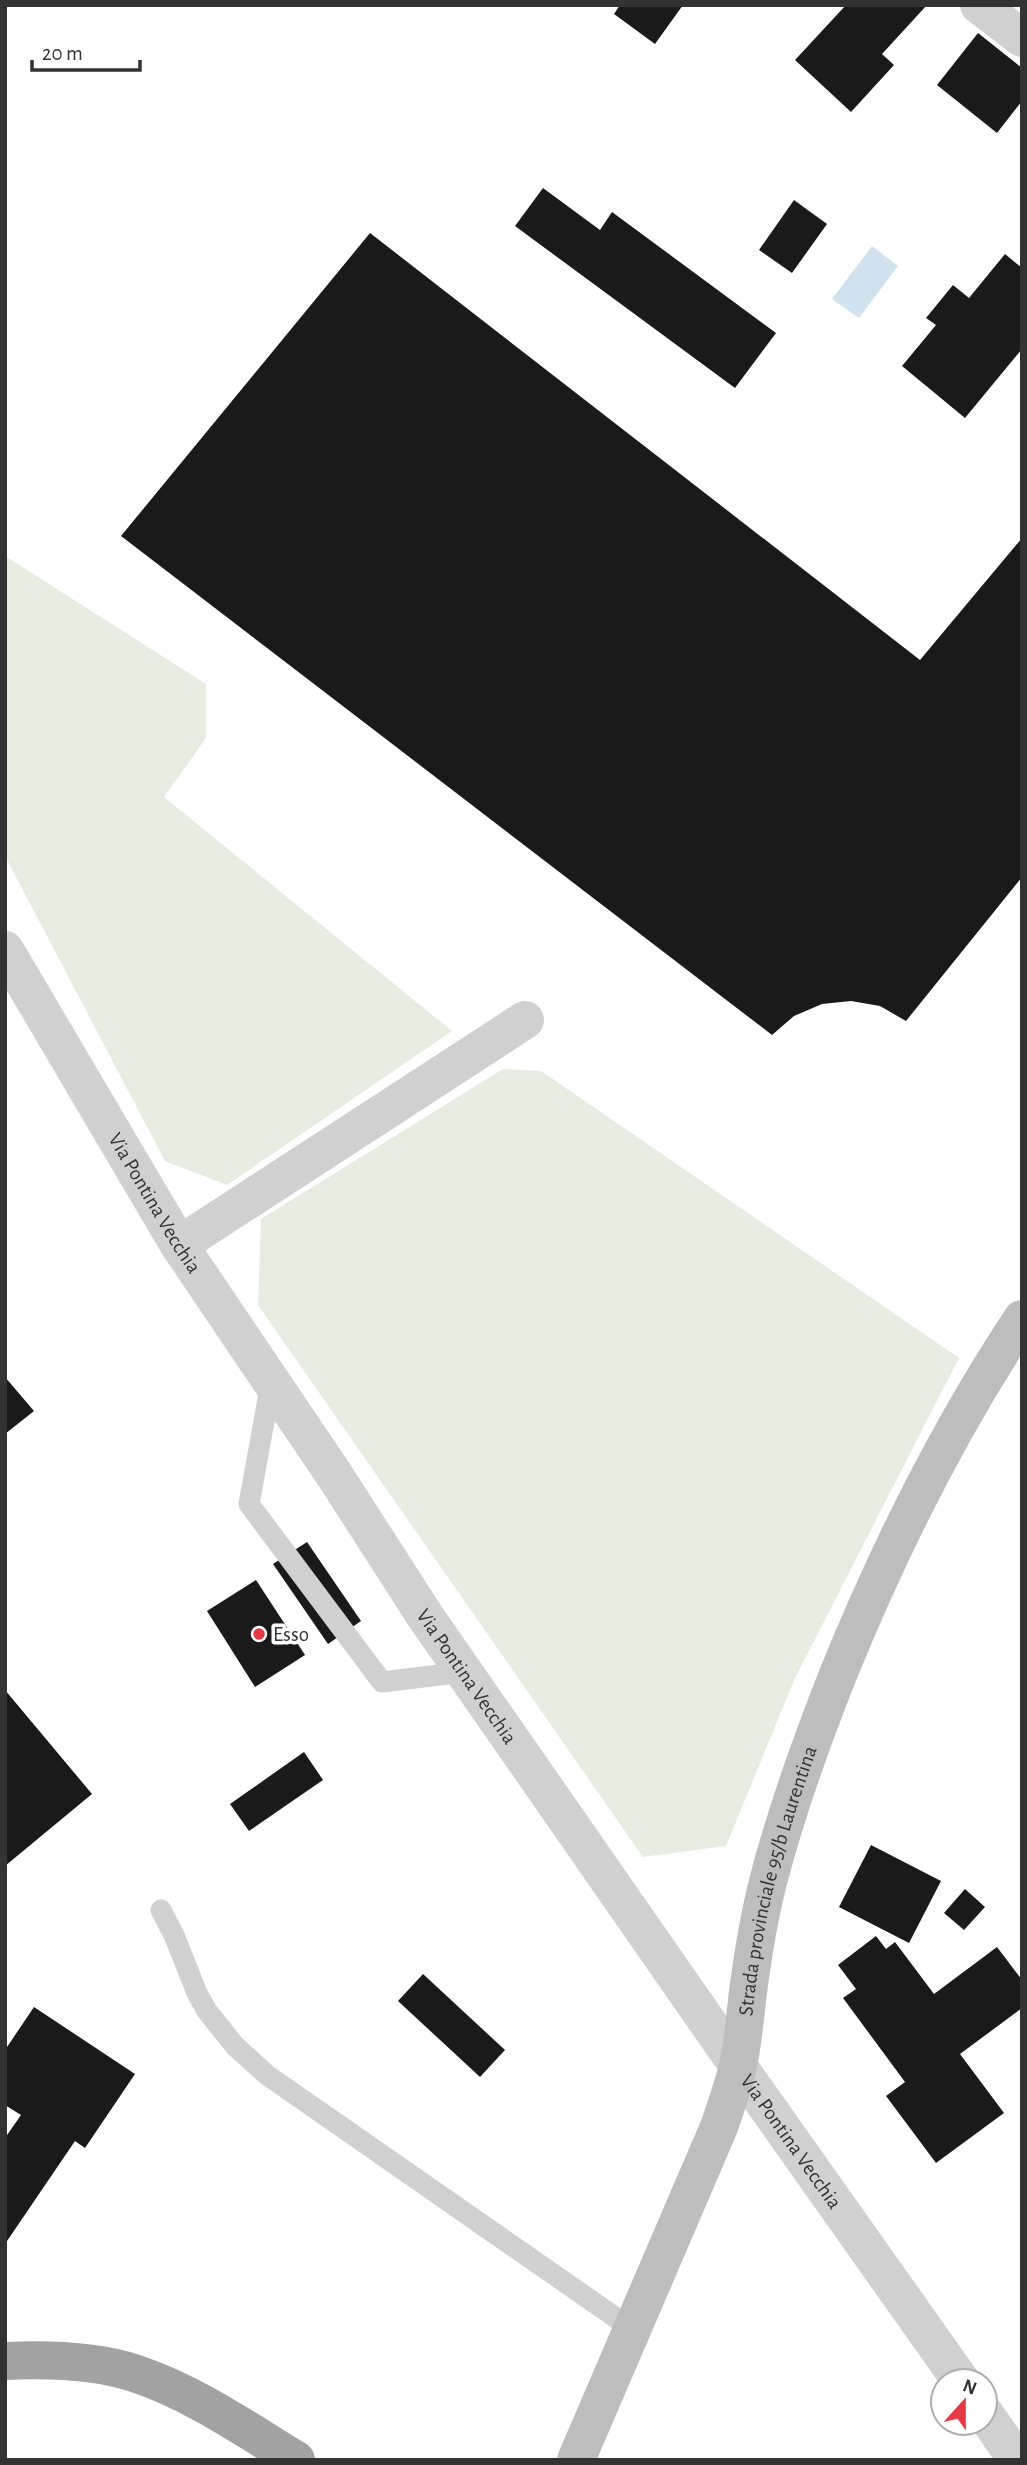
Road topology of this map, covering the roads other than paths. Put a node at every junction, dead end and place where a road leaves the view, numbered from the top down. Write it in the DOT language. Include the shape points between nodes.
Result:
graph roads {
  1 [pos="979,5"];
  2 [pos="1022,38"];
  3 [pos="5,950"];
  4 [pos="525,1020"];
  5 [pos="180,1245"];
  6 [pos="1022,1319"];
  7 [pos="271,1380"];
  8 [pos="464,1672"];
  9 [pos="160,1910"];
  10 [pos="738,2066"];
  11 [pos="632,2329"];
  12 [pos="5,2361"];
  13 [pos="951,2367"];
  14 [pos="999,2434"];
  15 [pos="296,2460"];
  16 [pos="576,2460"];
  17 [pos="1017,2460"];
  1 -- 2 [label="street"];
  3 -- 5 [label="street, Via Pontina Vecchia"];
  4 -- 5 [label="street"];
  5 -- 7 [label="street, Via Pontina Vecchia"];
  6 -- 10 [label="main road, Strada provinciale 95/b Laurentina" via="957,1423 901,1531 800,1773 759,1919"];
  7 -- 8 [label="street, Via Pontina Vecchia"];
  7 -- 8 [label="lane" via="249,1504 382,1682"];
  8 -- 10 [label="street, Via Pontina Vecchia"];
  9 -- 11 [label="lane" via="207,2011 259,2068"];
  10 -- 11 [label="main road, Strada provinciale 95/b Laurentina" via="719,2127"];
  10 -- 13 [label="street, Via Pontina Vecchia"];
  11 -- 16 [label="main road, Strada provinciale 95/b Laurentina"];
  12 -- 15 [label="highway" via="50,2360 132,2372 204,2404"];
  14 -- 17 [label="street"];
}
